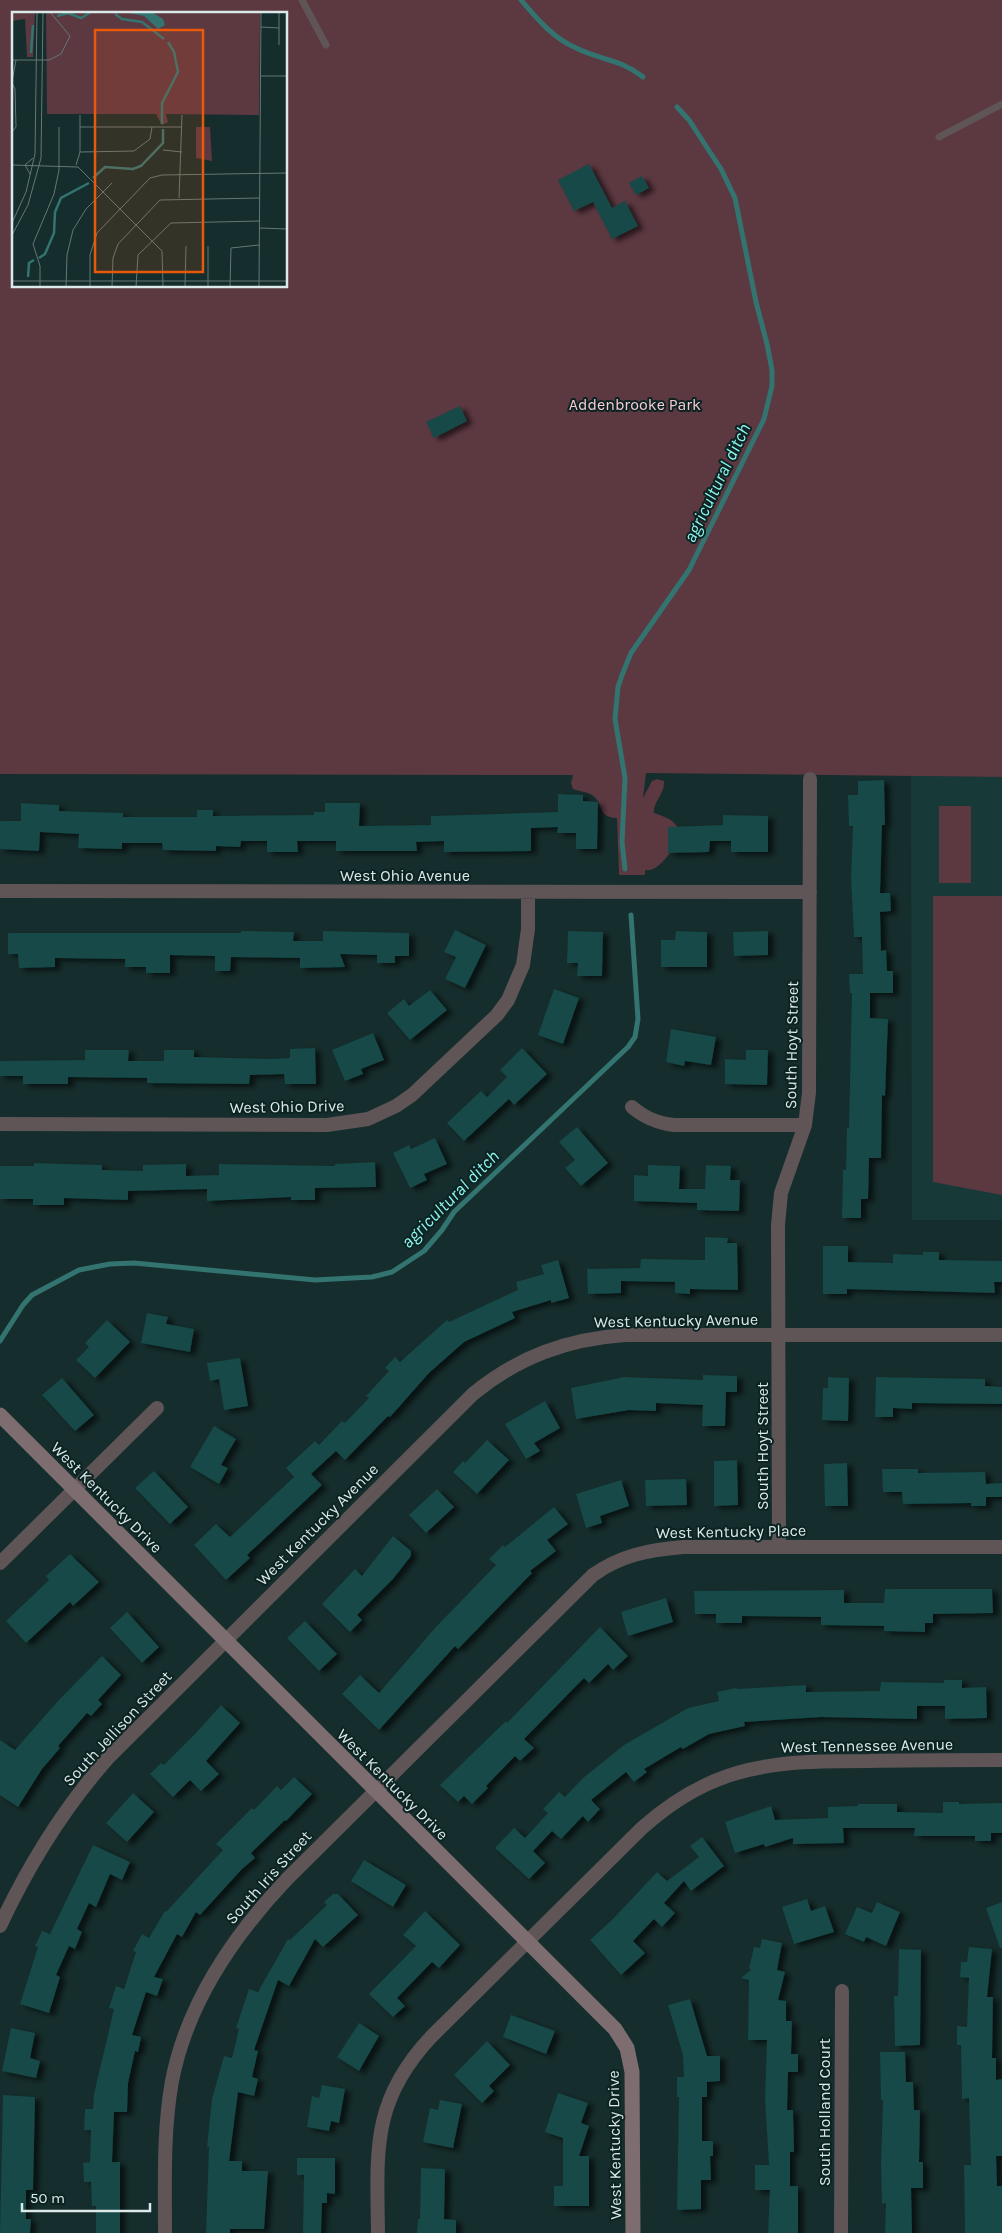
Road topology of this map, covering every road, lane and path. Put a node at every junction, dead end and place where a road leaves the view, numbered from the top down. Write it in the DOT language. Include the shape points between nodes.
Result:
graph roads {
  1 [pos="302,0"];
  2 [pos="326,45"];
  3 [pos="1002,104"];
  4 [pos="939,137"];
  5 [pos="810,779"];
  6 [pos="0,891"];
  7 [pos="528,892"];
  8 [pos="810,892"];
  9 [pos="632,1107"];
  10 [pos="0,1124"];
  11 [pos="805,1125"];
  12 [pos="780,1336"];
  13 [pos="1002,1336"];
  14 [pos="157,1408"];
  15 [pos="0,1416"];
  16 [pos="75,1490"];
  17 [pos="780,1547"];
  18 [pos="1002,1547"];
  19 [pos="0,1563"];
  20 [pos="225,1640"];
  21 [pos="1002,1760"];
  22 [pos="375,1791"];
  23 [pos="0,1926"];
  24 [pos="527,1942"];
  25 [pos="842,1991"];
  26 [pos="165,2233"];
  27 [pos="378,2233"];
  28 [pos="633,2233"];
  29 [pos="841,2233"];
  1 -- 2 [label="lane"];
  3 -- 4 [label="lane"];
  5 -- 8 [label="street, South Hoyt Street"];
  6 -- 7 [label="street, West Ohio Avenue"];
  7 -- 8 [label="street, West Ohio Avenue"];
  7 -- 10 [label="street, West Ohio Drive" via="526,948 508,1000 480,1032 412,1095 383,1114 327,1126"];
  8 -- 11 [label="street, South Hoyt Street" via="810,1079"];
  9 -- 11 [label="street" via="653,1121 674,1125"];
  11 -- 12 [label="street, South Hoyt Street" via="780,1201"];
  12 -- 13 [label="street, West Kentucky Avenue"];
  12 -- 17 [label="street, South Hoyt Street"];
  12 -- 20 [label="street, West Kentucky Avenue" via="605,1337 553,1348 512,1366 473,1394"];
  14 -- 16 [label="street"];
  15 -- 16 [label="street, West Kentucky Drive"];
  16 -- 19 [label="street"];
  16 -- 20 [label="street, West Kentucky Drive"];
  17 -- 18 [label="street, West Kentucky Place"];
  17 -- 22 [label="street, West Kentucky Place" via="659,1549 624,1557 603,1568 586,1580"];
  20 -- 22 [label="street, West Kentucky Drive"];
  20 -- 23 [label="street, South Jellison Street" via="108,1758 68,1806 24,1875"];
  21 -- 24 [label="street, West Tennessee Avenue" via="789,1762 725,1775 686,1793 657,1814"];
  22 -- 24 [label="street, West Kentucky Drive"];
  22 -- 26 [label="street, South Iris Street" via="267,1900 228,1949 200,1999 179,2056 169,2104"];
  24 -- 27 [label="street, West Tennessee Avenue" via="430,2037 407,2064 397,2082 385,2110 380,2134"];
  24 -- 28 [label="street, West Kentucky Drive" via="615,2028 628,2052 633,2077"];
  25 -- 29 [label="street, South Holland Court"];
}
